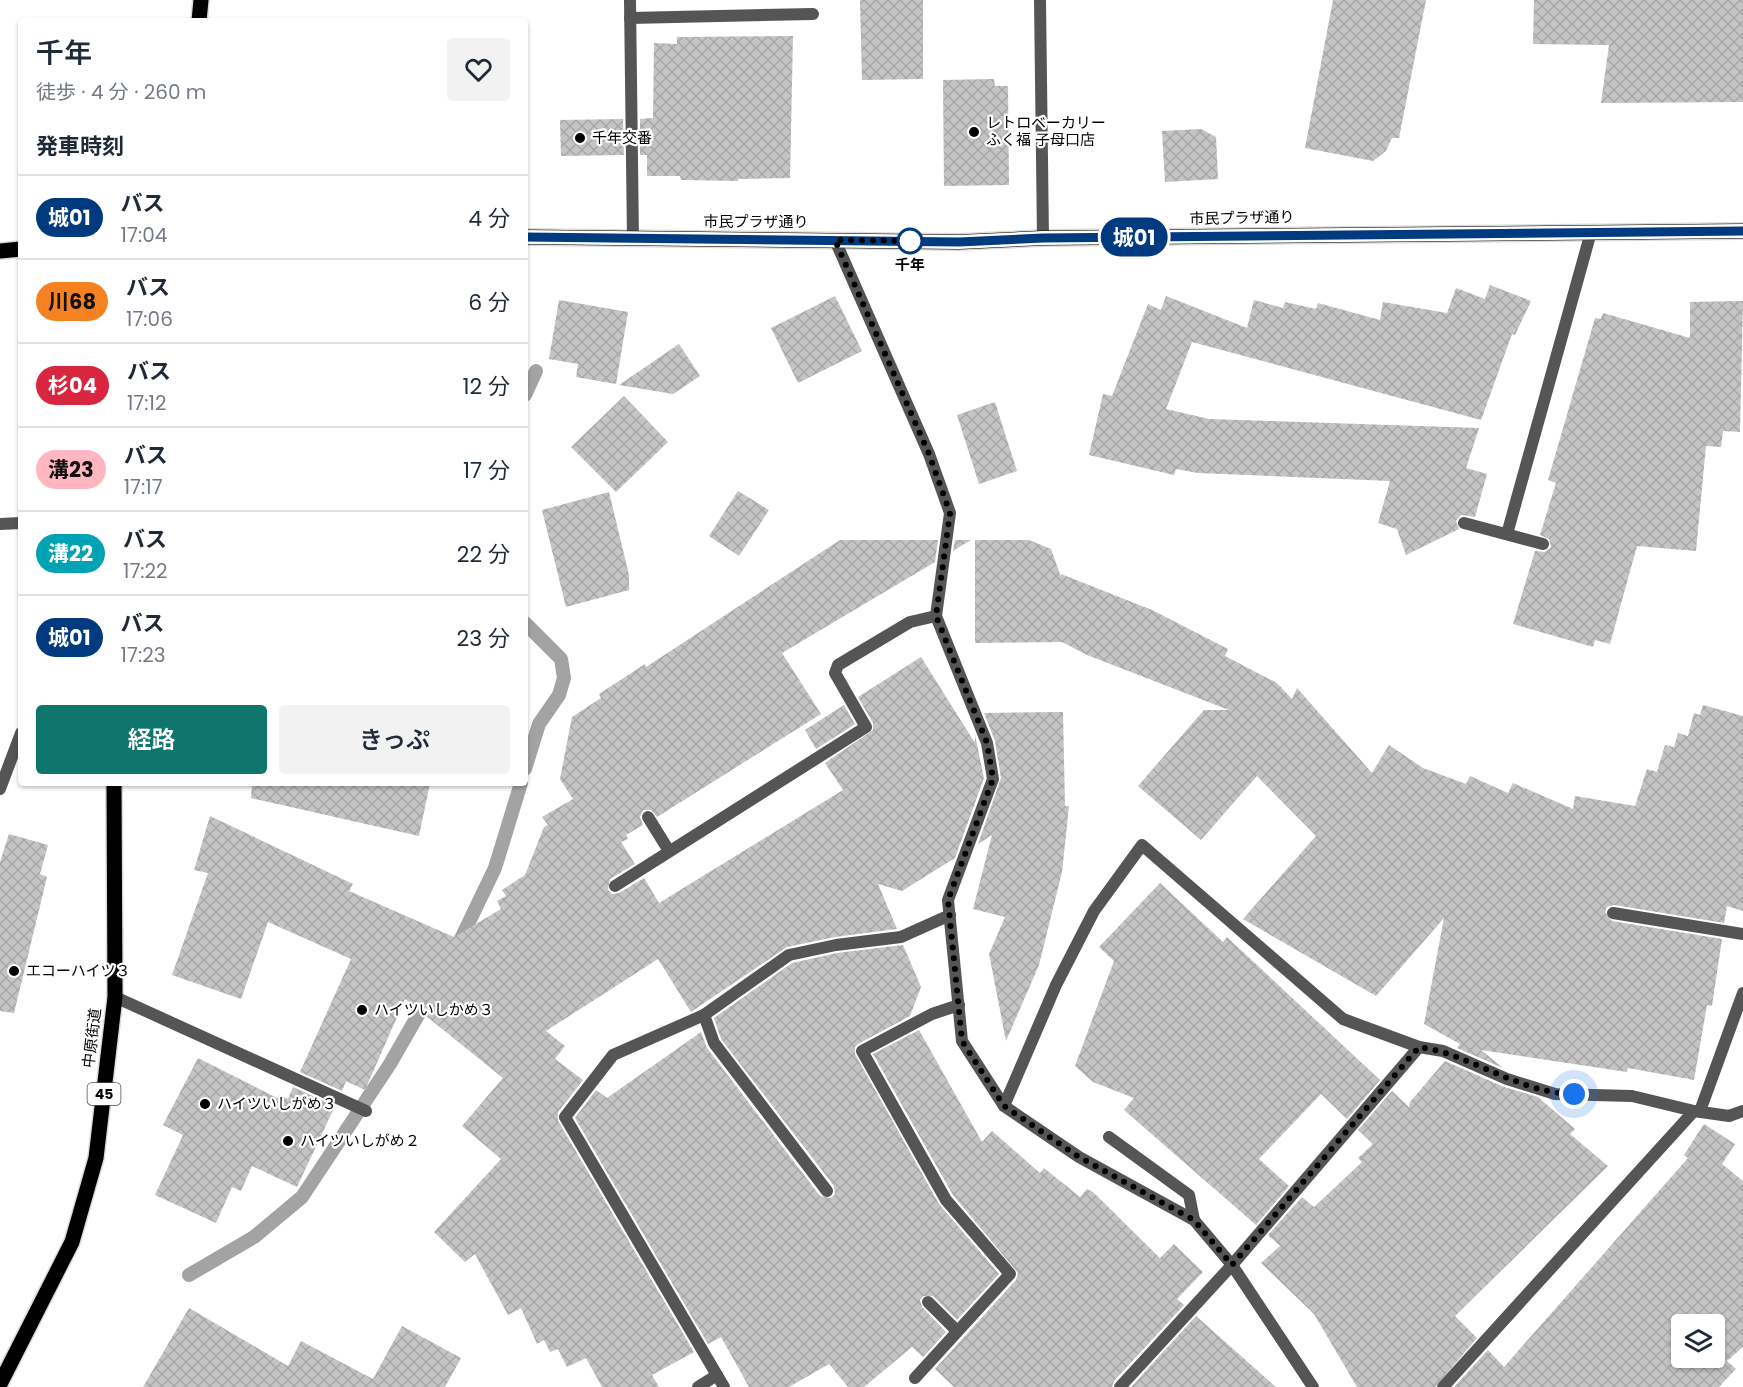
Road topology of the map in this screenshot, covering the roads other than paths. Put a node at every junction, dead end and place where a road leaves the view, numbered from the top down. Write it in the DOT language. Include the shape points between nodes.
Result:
graph roads {
  1 [pos="201,0"];
  2 [pos="630,0"];
  3 [pos="1041,0"];
  4 [pos="813,14"];
  5 [pos="199,18"];
  6 [pos="630,18"];
  7 [pos="1743,231"];
  8 [pos="1591,232"];
  9 [pos="528,237"];
  10 [pos="1043,238"];
  11 [pos="633,240"];
  12 [pos="835,240"];
  13 [pos="18,249"];
  14 [pos="0,251"];
  15 [pos="18,523"];
  16 [pos="1464,523"];
  17 [pos="0,524"];
  18 [pos="1507,534"];
  19 [pos="1543,544"];
  20 [pos="936,616"];
  21 [pos="18,741"];
  22 [pos="114,786"];
  23 [pos="0,789"];
  24 [pos="648,817"];
  25 [pos="669,851"];
  26 [pos="615,886"];
  27 [pos="1613,914"];
  28 [pos="950,915"];
  29 [pos="1743,934"];
  30 [pos="1743,993"];
  31 [pos="115,997"];
  32 [pos="958,1005"];
  33 [pos="704,1015"];
  34 [pos="1419,1047"];
  35 [pos="1004,1106"];
  36 [pos="366,1111"];
  37 [pos="1697,1111"];
  38 [pos="1743,1111"];
  39 [pos="1109,1137"];
  40 [pos="827,1191"];
  41 [pos="1194,1220"];
  42 [pos="1232,1265"];
  43 [pos="928,1302"];
  44 [pos="957,1331"];
  45 [pos="717,1375"];
  46 [pos="915,1378"];
  47 [pos="0,1384"];
  48 [pos="698,1387"];
  49 [pos="724,1387"];
  50 [pos="1120,1387"];
  51 [pos="1313,1387"];
  52 [pos="1443,1387"];
  1 -- 5 [label="main road"];
  2 -- 6 [label="street"];
  3 -- 10 [label="street"];
  4 -- 6 [label="street"];
  6 -- 11 [label="street"];
  7 -- 8 [label="main road, 市民プラザ通り"];
  8 -- 10 [label="main road, 市民プラザ通り"];
  8 -- 18 [label="street"];
  9 -- 11 [label="main road, 市民プラザ通り"];
  10 -- 12 [label="main road, 市民プラザ通り" via="959,242"];
  11 -- 12 [label="main road, 市民プラザ通り"];
  12 -- 20 [label="street" via="929,454 950,513"];
  13 -- 14 [label="main road"];
  15 -- 17 [label="street"];
  16 -- 18 [label="street"];
  18 -- 19 [label="street"];
  20 -- 25 [label="street" via="910,622 838,664 835,673 866,727"];
  20 -- 28 [label="street" via="987,743 993,779 948,900"];
  21 -- 23 [label="street"];
  22 -- 31 [label="main road, 中原街道 / 45"];
  24 -- 25 [label="street"];
  25 -- 26 [label="street"];
  27 -- 29 [label="street"];
  28 -- 32 [label="street"];
  28 -- 33 [label="street" via="901,937 789,955"];
  30 -- 37 [label="street"];
  31 -- 36 [label="street"];
  31 -- 47 [label="main road, 中原街道 / 45" via="96,1158 75,1232"];
  32 -- 35 [label="street" via="962,1041"];
  32 -- 44 [label="street" via="932,1014 862,1051 946,1200 1010,1274"];
  33 -- 40 [label="street" via="714,1043"];
  33 -- 45 [label="street" via="613,1055 565,1117"];
  34 -- 35 [label="street" via="1343,1019 1142,845 1094,911 1056,985"];
  34 -- 37 [label="street" via="1443,1051 1507,1080 1555,1094 1632,1096"];
  34 -- 42 [label="street"];
  35 -- 41 [label="street" via="1079,1157"];
  37 -- 38 [label="street" via="1729,1116"];
  37 -- 52 [label="street"];
  39 -- 41 [label="street" via="1189,1195"];
  41 -- 42 [label="street"];
  42 -- 50 [label="street"];
  42 -- 51 [label="street"];
  43 -- 44 [label="street"];
  44 -- 46 [label="street"];
  45 -- 48 [label="street"];
  45 -- 49 [label="street"];
}
